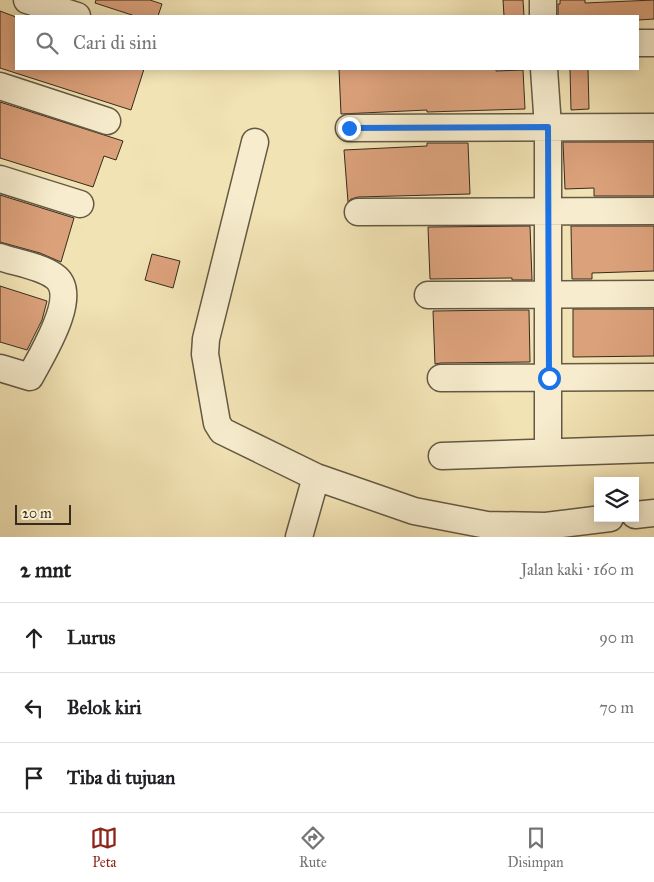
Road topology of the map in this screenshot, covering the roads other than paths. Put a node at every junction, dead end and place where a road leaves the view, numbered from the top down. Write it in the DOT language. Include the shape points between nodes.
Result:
graph roads {
  1 [pos="27,0"];
  2 [pos="543,0"];
  3 [pos="74,15"];
  4 [pos="543,15"];
  5 [pos="639,43"];
  6 [pos="654,43"];
  7 [pos="544,70"];
  8 [pos="0,86"];
  9 [pos="107,121"];
  10 [pos="548,127"];
  11 [pos="654,127"];
  12 [pos="349,128"];
  13 [pos="255,142"];
  14 [pos="0,179"];
  15 [pos="80,204"];
  16 [pos="548,211"];
  17 [pos="654,211"];
  18 [pos="358,212"];
  19 [pos="0,257"];
  20 [pos="549,294"];
  21 [pos="654,294"];
  22 [pos="428,295"];
  23 [pos="0,368"];
  24 [pos="654,377"];
  25 [pos="441,378"];
  26 [pos="549,378"];
  27 [pos="654,448"];
  28 [pos="548,451"];
  29 [pos="442,456"];
  30 [pos="316,477"];
  31 [pos="654,513"];
  32 [pos="639,515"];
  33 [pos="594,520"];
  34 [pos="299,537"];
  1 -- 3 [label="street"];
  2 -- 4 [label="street"];
  5 -- 6 [label="street"];
  7 -- 10 [label="street"];
  8 -- 9 [label="street"];
  10 -- 11 [label="street"];
  10 -- 12 [label="street"];
  10 -- 16 [label="street"];
  13 -- 30 [label="street" via="206,339 205,354 217,423 222,431"];
  14 -- 15 [label="street"];
  16 -- 17 [label="street"];
  16 -- 18 [label="street"];
  16 -- 20 [label="street"];
  19 -- 23 [label="street" via="51,274 62,284 63,293 55,328 30,377"];
  20 -- 21 [label="street"];
  20 -- 22 [label="street"];
  20 -- 26 [label="street"];
  24 -- 26 [label="street"];
  25 -- 26 [label="street"];
  26 -- 28 [label="street"];
  27 -- 28 [label="street"];
  28 -- 29 [label="street"];
  30 -- 33 [label="street" via="414,511 486,525 546,526"];
  30 -- 34 [label="street"];
  31 -- 32 [label="street"];
}
